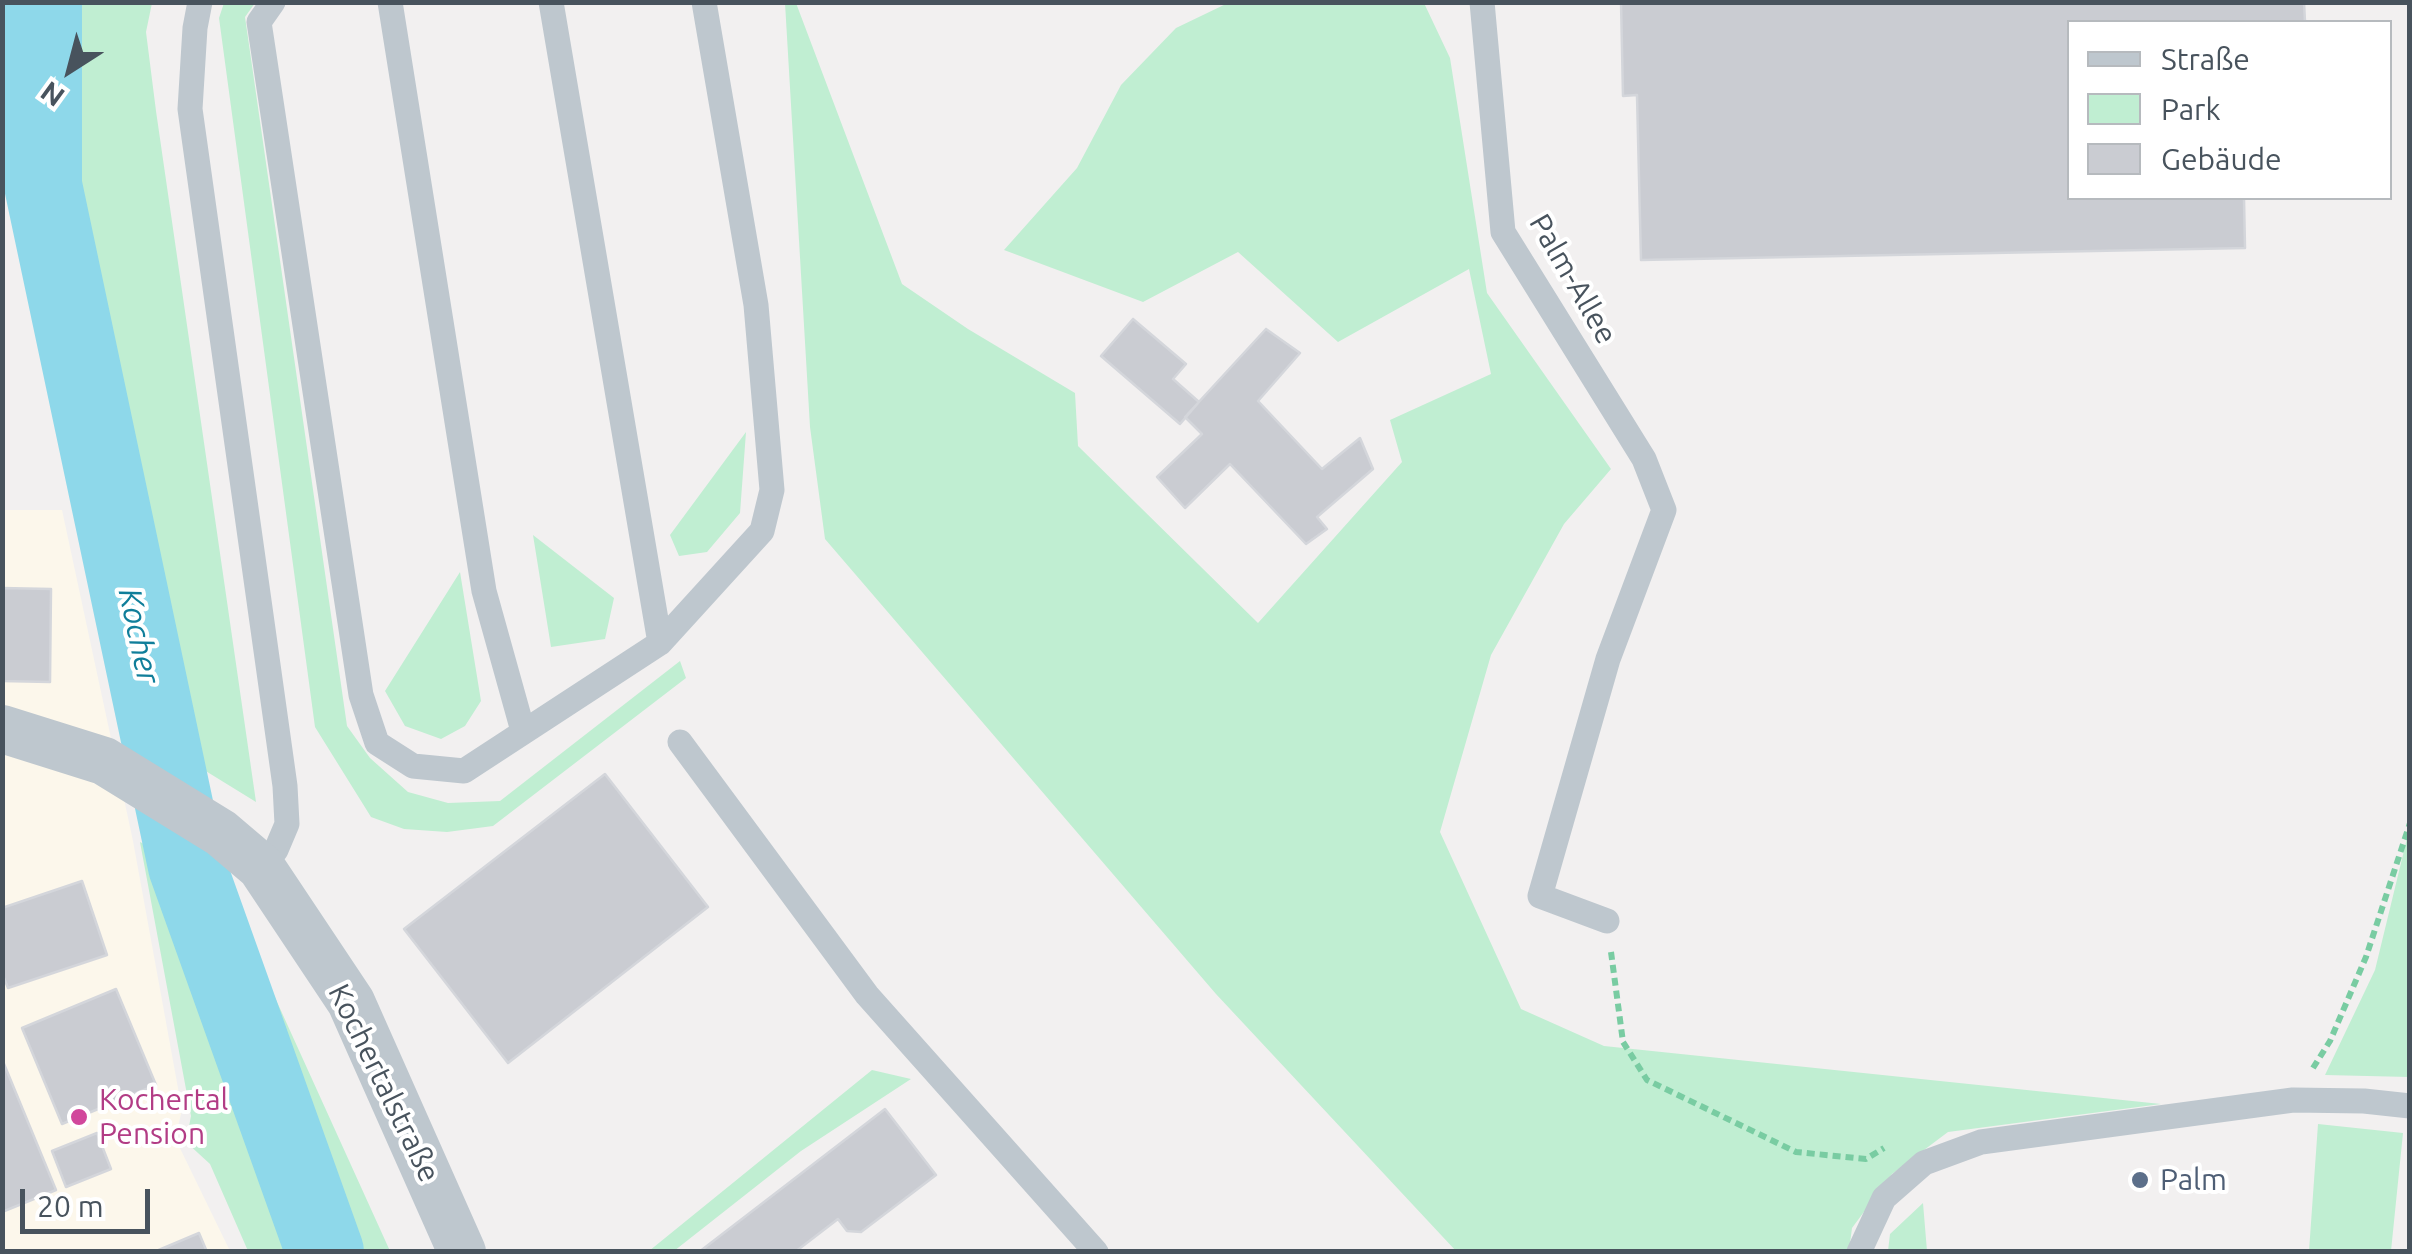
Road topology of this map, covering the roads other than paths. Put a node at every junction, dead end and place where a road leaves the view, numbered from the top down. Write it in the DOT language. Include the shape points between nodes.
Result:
graph roads {
  1 [pos="200,2"];
  2 [pos="273,2"];
  3 [pos="390,2"];
  4 [pos="551,2"];
  5 [pos="704,2"];
  6 [pos="1482,2"];
  7 [pos="660,642"];
  8 [pos="2,730"];
  9 [pos="523,731"];
  10 [pos="680,742"];
  11 [pos="261,867"];
  12 [pos="1607,920"];
  13 [pos="2410,1106"];
  14 [pos="462,1252"];
  15 [pos="1096,1252"];
  16 [pos="1858,1252"];
  1 -- 11 [label="lane" via="190,109 285,786 286,824"];
  2 -- 9 [label="lane" via="258,22 362,695 377,743 413,766 464,771"];
  3 -- 9 [label="lane" via="484,591"];
  4 -- 7 [label="lane"];
  5 -- 7 [label="lane" via="756,304 772,490 762,532"];
  6 -- 12 [label="lane, Palm-Allee" via="1503,232 1644,459 1664,510 1608,659 1540,896"];
  7 -- 9 [label="lane"];
  8 -- 11 [label="street, Kochertalstraße" via="104,760 221,832"];
  10 -- 15 [label="lane" via="866,996"];
  11 -- 14 [label="street, Kochertalstraße" via="350,1002"];
  13 -- 16 [label="lane" via="2293,1100 1980,1142 1924,1162 1884,1198"];
}
